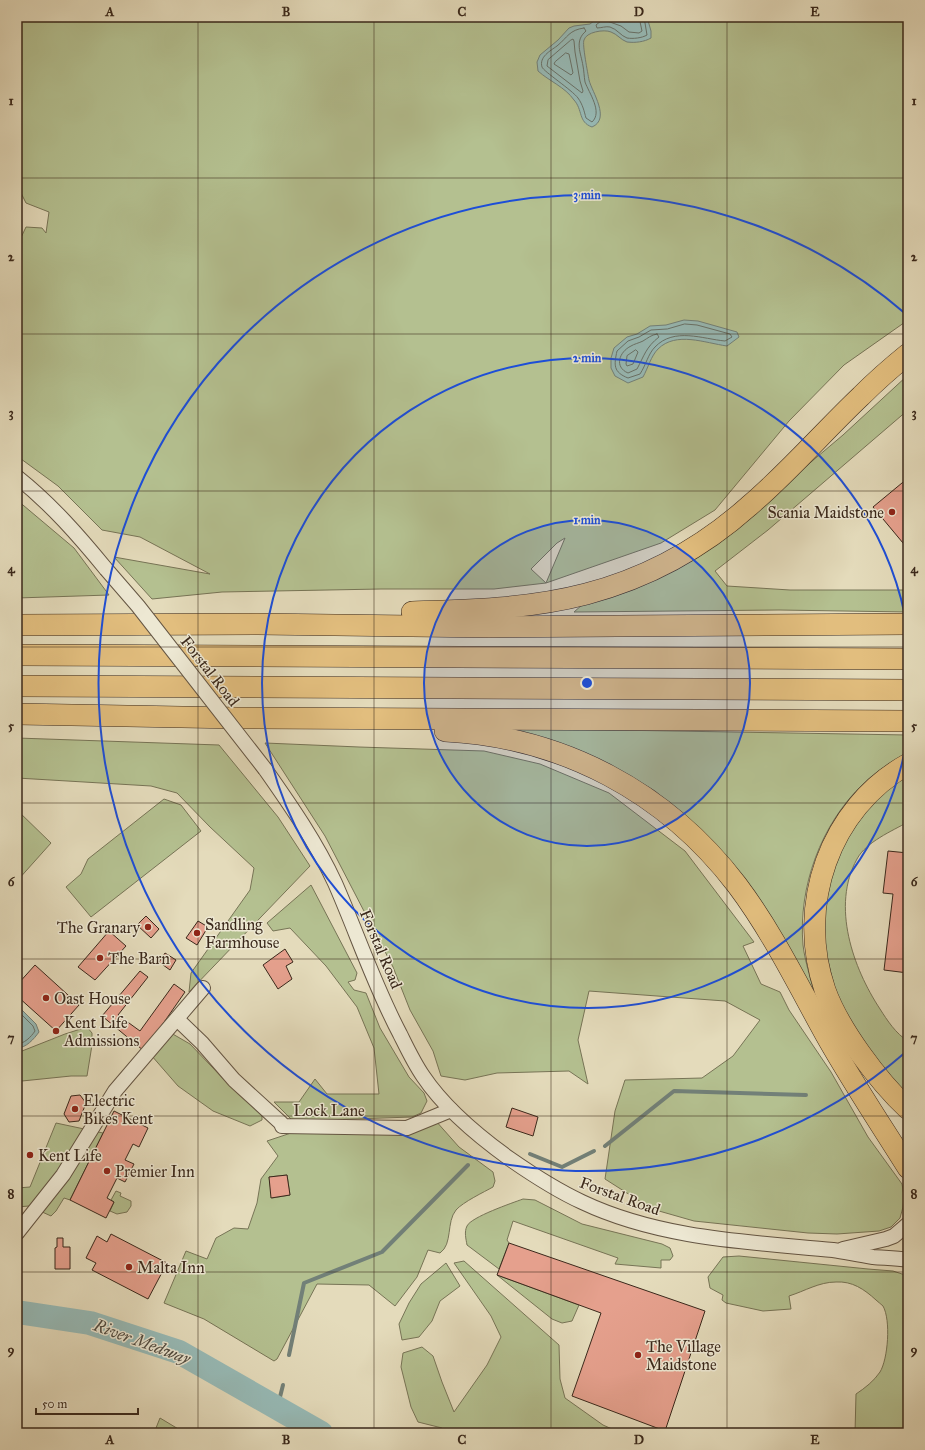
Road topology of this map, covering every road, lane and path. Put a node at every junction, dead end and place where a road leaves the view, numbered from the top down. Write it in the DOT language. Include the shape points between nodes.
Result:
graph roads {
  1 [pos="908,354"];
  2 [pos="17,477"];
  3 [pos="258,624"];
  4 [pos="908,624"];
  5 [pos="17,625"];
  6 [pos="17,655"];
  7 [pos="908,659"];
  8 [pos="17,686"];
  9 [pos="908,690"];
  10 [pos="17,714"];
  11 [pos="237,718"];
  12 [pos="908,721"];
  13 [pos="908,764"];
  14 [pos="203,988"];
  15 [pos="177,1019"];
  16 [pos="908,1109"];
  17 [pos="451,1110"];
  18 [pos="908,1168"];
  19 [pos="908,1224"];
  20 [pos="17,1233"];
  21 [pos="835,1250"];
  22 [pos="908,1260"];
  1 -- 3 [label="highway" via="861,396 792,467 748,507 675,560 630,580 585,594 500,608 390,613"];
  2 -- 17 [label="street, Forstal Road, bridge" via="61,517 138,606 265,769 313,841 325,864 375,980 416,1064"];
  3 -- 4 [label="highway" via="489,627"];
  3 -- 5 [label="highway"];
  6 -- 7 [label="highway"];
  8 -- 9 [label="highway"];
  10 -- 11 [label="highway"];
  11 -- 12 [label="highway"];
  11 -- 18 [label="highway" via="448,731 511,740 574,759 619,780 643,795 682,824 738,886 775,942 871,1112"];
  13 -- 16 [label="highway" via="887,777 866,796 836,837 818,886 815,926 819,967 833,1009 861,1054"];
  14 -- 15 [label="street"];
  15 -- 17 [label="street, Lock Lane" via="234,1080 282,1126 407,1128"];
  15 -- 20 [label="street" via="115,1091 63,1175"];
  17 -- 21 [label="street, Forstal Road" via="496,1149 530,1173 567,1195 603,1211 640,1223 704,1237"];
  19 -- 21 [label="street, Forstal Road" via="894,1236 886,1239"];
  21 -- 22 [label="street, Forstal Road"];
}
